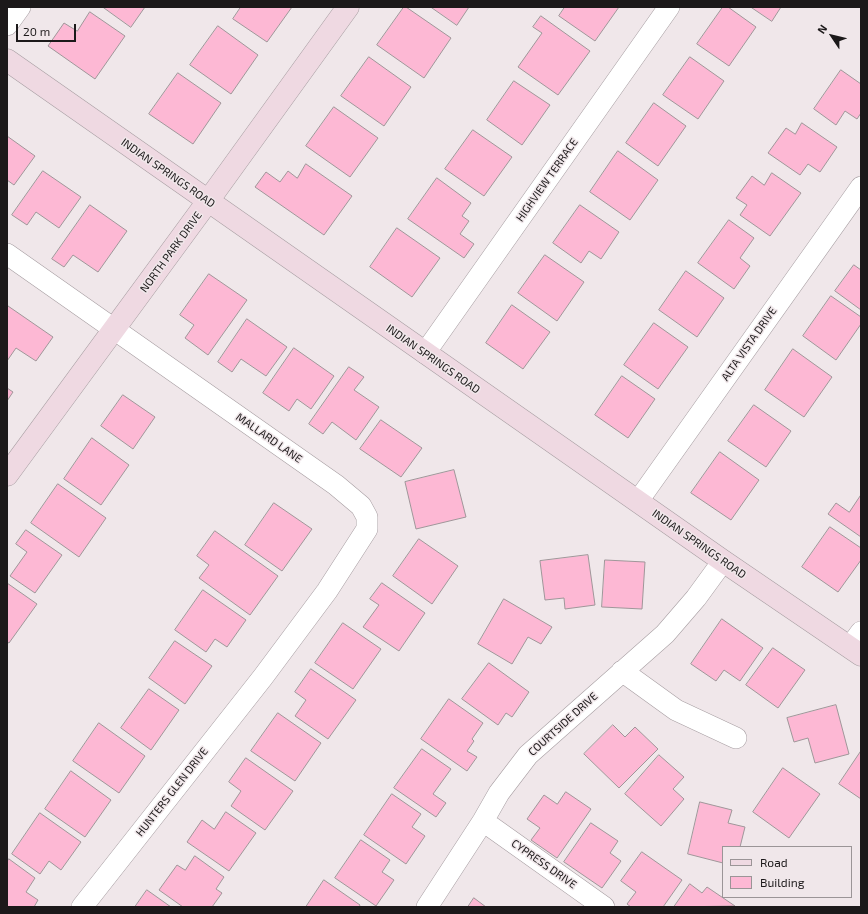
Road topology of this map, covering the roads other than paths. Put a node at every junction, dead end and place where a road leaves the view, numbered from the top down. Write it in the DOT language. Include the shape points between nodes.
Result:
graph roads {
  1 [pos="20,7"];
  2 [pos="348,7"];
  3 [pos="669,7"];
  4 [pos="7,25"];
  5 [pos="7,60"];
  6 [pos="861,187"];
  7 [pos="208,201"];
  8 [pos="7,254"];
  9 [pos="114,329"];
  10 [pos="425,353"];
  11 [pos="7,476"];
  12 [pos="638,501"];
  13 [pos="723,561"];
  14 [pos="857,645"];
  15 [pos="622,671"];
  16 [pos="263,677"];
  17 [pos="736,738"];
  18 [pos="483,820"];
  19 [pos="82,907"];
  20 [pos="427,907"];
  21 [pos="604,907"];
  1 -- 4 [label="street"];
  2 -- 7 [label="street, NORTH PARK DRIVE"];
  3 -- 10 [label="street, HIGHVIEW TERRACE"];
  5 -- 7 [label="street, INDIAN SPRINGS ROAD"];
  6 -- 12 [label="street, ALTA VISTA DRIVE"];
  7 -- 9 [label="street, NORTH PARK DRIVE"];
  7 -- 10 [label="street, INDIAN SPRINGS ROAD"];
  8 -- 9 [label="street, MALLARD LANE"];
  9 -- 11 [label="street, NORTH PARK DRIVE"];
  9 -- 16 [label="street, MALLARD LANE" via="336,485 361,506 367,516 367,529 327,591"];
  10 -- 12 [label="street, INDIAN SPRINGS ROAD"];
  12 -- 13 [label="street, INDIAN SPRINGS ROAD"];
  13 -- 14 [label="street, INDIAN SPRINGS ROAD"];
  13 -- 15 [label="street, COURTSIDE DRIVE" via="665,634"];
  15 -- 17 [label="street" via="676,710"];
  15 -- 18 [label="street, COURTSIDE DRIVE" via="528,755 499,793"];
  16 -- 19 [label="street, HUNTERS GLEN DRIVE"];
  18 -- 20 [label="street, COURTSIDE DRIVE"];
  18 -- 21 [label="street, CYPRESS DRIVE"];
}
